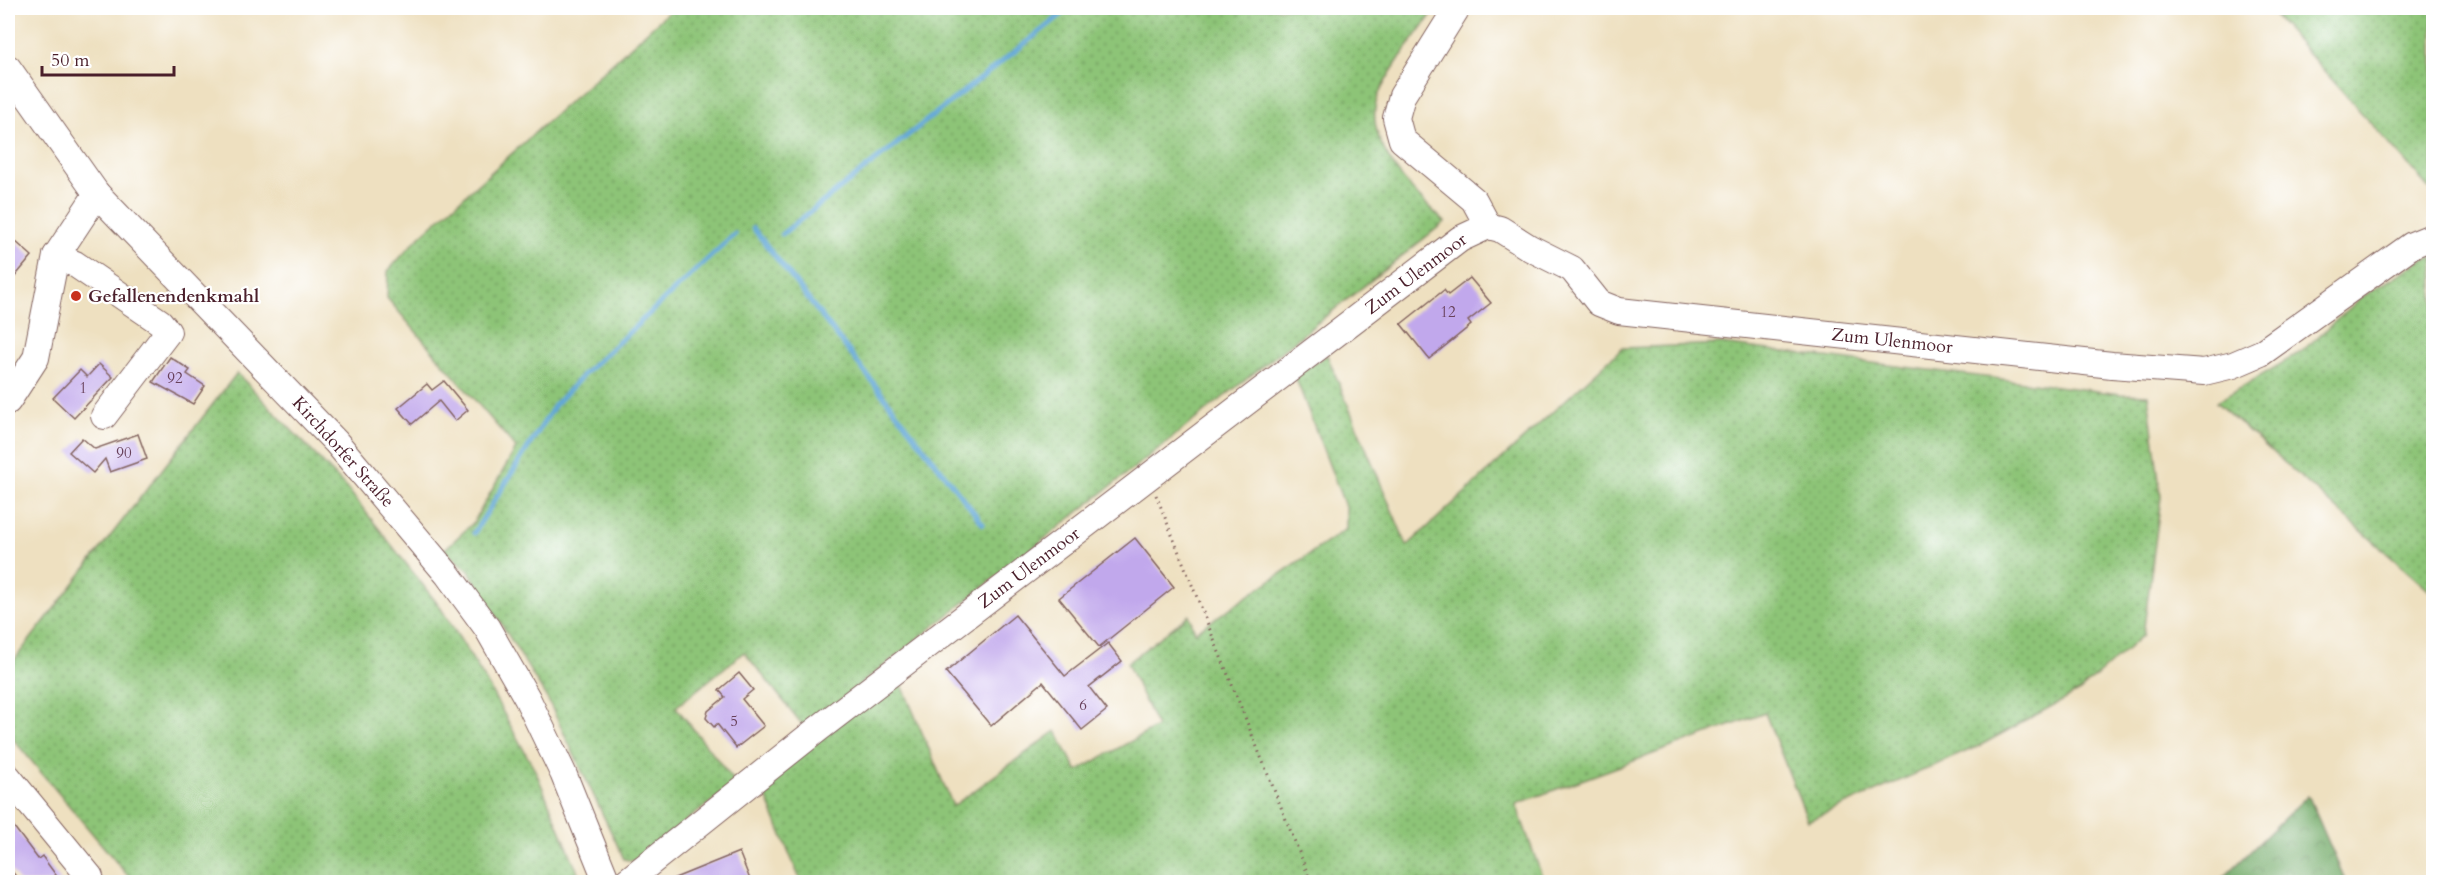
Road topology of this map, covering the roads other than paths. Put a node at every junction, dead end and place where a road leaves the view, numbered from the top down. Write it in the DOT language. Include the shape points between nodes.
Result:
graph roads {
  1 [pos="1457,8"];
  2 [pos="8,68"];
  3 [pos="97,194"];
  4 [pos="1488,226"];
  5 [pos="2433,236"];
  6 [pos="56,256"];
  7 [pos="8,401"];
  8 [pos="104,416"];
  9 [pos="8,777"];
  10 [pos="91,882"];
  11 [pos="607,882"];
  12 [pos="626,882"];
  1 -- 4 [label="street" via="1402,96 1396,118 1402,140 1474,200"];
  2 -- 3 [label="street, Kirchdorfer Straße"];
  3 -- 6 [label="street"];
  3 -- 11 [label="street, Kirchdorfer Straße" via="336,442 448,575 487,628 527,698 563,773"];
  4 -- 5 [label="street, Zum Ulenmoor" via="1572,269 1599,303 1619,311 2204,372 2261,353 2412,245"];
  4 -- 12 [label="street, Zum Ulenmoor" via="1460,239 818,729"];
  6 -- 7 [label="street" via="36,358"];
  6 -- 8 [label="street" via="75,264 160,322 168,332"];
  9 -- 10 [label="street"];
}
